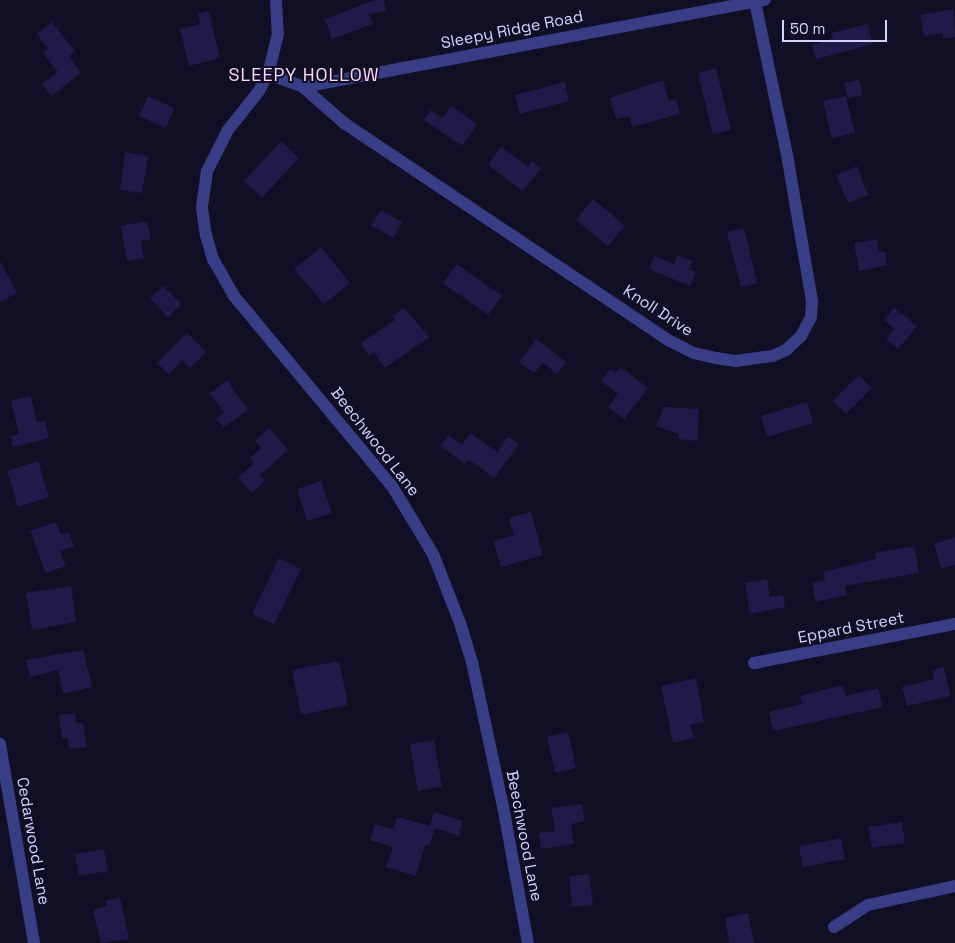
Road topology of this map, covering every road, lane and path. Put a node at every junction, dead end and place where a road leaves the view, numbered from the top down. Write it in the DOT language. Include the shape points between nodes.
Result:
graph roads {
  1 [pos="276,0"];
  2 [pos="760,1"];
  3 [pos="268,74"];
  4 [pos="303,87"];
  5 [pos="955,624"];
  6 [pos="754,663"];
  7 [pos="0,744"];
  8 [pos="955,886"];
  9 [pos="834,927"];
  10 [pos="34,943"];
  11 [pos="528,943"];
  1 -- 3 [label="street, Beechwood Lane" via="278,34"];
  2 -- 4 [label="street, Sleepy Ridge Road"];
  2 -- 4 [label="street, Knoll Drive" via="812,301 811,317 801,336 786,350 773,356 736,361 694,353 670,341 352,129"];
  3 -- 4 [label="street"];
  3 -- 11 [label="street, Beechwood Lane" via="259,91 228,130 207,171 202,208 212,259 234,296 392,486 433,554 455,607 472,662"];
  5 -- 6 [label="street, Eppard Street"];
  7 -- 10 [label="street, Cedarwood Lane"];
  8 -- 9 [label="street" via="868,905"];
}
